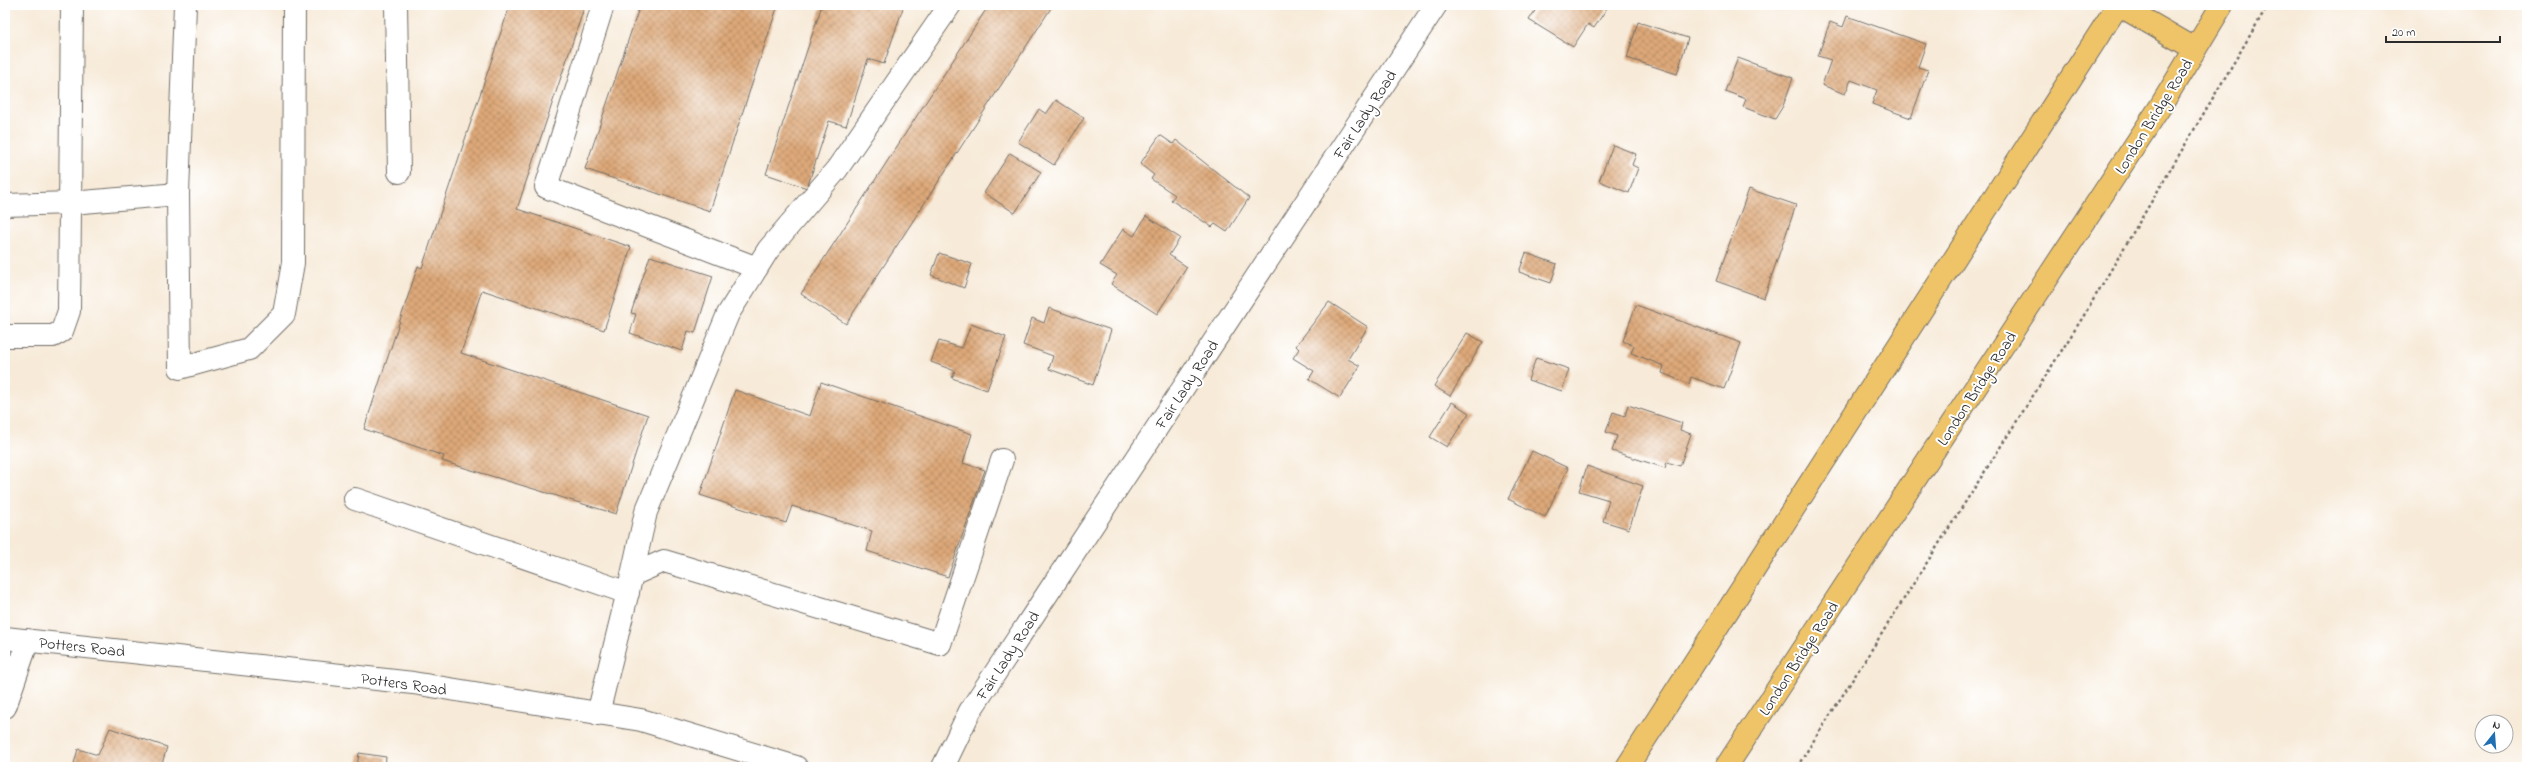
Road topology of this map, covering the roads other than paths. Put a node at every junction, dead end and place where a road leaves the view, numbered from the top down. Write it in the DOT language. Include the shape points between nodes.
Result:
graph roads {
  1 [pos="72,5"];
  2 [pos="185,5"];
  3 [pos="294,5"];
  4 [pos="396,5"];
  5 [pos="603,5"];
  6 [pos="950,5"];
  7 [pos="1436,5"];
  8 [pos="2119,5"];
  9 [pos="2222,5"];
  10 [pos="2195,49"];
  11 [pos="399,172"];
  12 [pos="178,194"];
  13 [pos="71,203"];
  14 [pos="5,205"];
  15 [pos="757,268"];
  16 [pos="5,336"];
  17 [pos="1002,460"];
  18 [pos="355,498"];
  19 [pos="630,584"];
  20 [pos="5,638"];
  21 [pos="28,640"];
  22 [pos="5,707"];
  23 [pos="598,714"];
  24 [pos="796,767"];
  25 [pos="943,767"];
  26 [pos="1627,767"];
  27 [pos="1726,767"];
  1 -- 13 [label="street"];
  2 -- 12 [label="street"];
  3 -- 12 [label="street" via="293,263 284,314 249,349 180,368"];
  4 -- 11 [label="street"];
  5 -- 15 [label="street" via="546,187"];
  6 -- 15 [label="street" via="837,169 768,250"];
  7 -- 25 [label="street, Fair Lady Road" via="970,711"];
  8 -- 10 [label="main road"];
  8 -- 26 [label="main road"];
  9 -- 10 [label="main road, London Bridge Road"];
  10 -- 27 [label="main road, London Bridge Road" via="2146,129"];
  12 -- 13 [label="street"];
  13 -- 14 [label="street"];
  13 -- 16 [label="street" via="69,311 62,331 53,336"];
  15 -- 19 [label="street" via="728,314 646,512"];
  17 -- 19 [label="street" via="940,644 664,561"];
  18 -- 19 [label="street"];
  19 -- 23 [label="street"];
  20 -- 21 [label="street, Potters Road"];
  21 -- 22 [label="street"];
  21 -- 23 [label="street, Potters Road" via="413,683"];
  23 -- 24 [label="street, Potters Road" via="641,720"];
}
